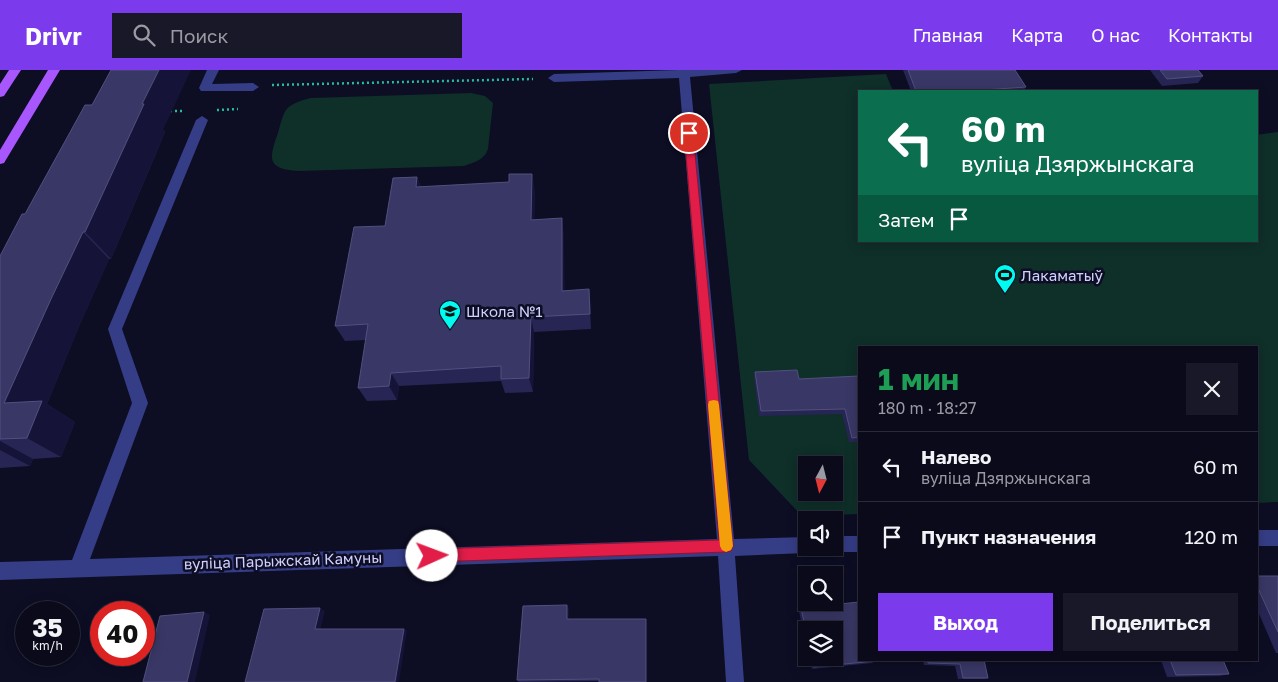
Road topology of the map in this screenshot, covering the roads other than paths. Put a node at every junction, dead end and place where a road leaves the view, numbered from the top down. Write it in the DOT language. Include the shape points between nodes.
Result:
graph roads {
  1 [pos="15,70"];
  2 [pos="54,70"];
  3 [pos="213,70"];
  4 [pos="736,70"];
  5 [pos="684,72"];
  6 [pos="554,78"];
  7 [pos="253,87"];
  8 [pos="0,93"];
  9 [pos="202,120"];
  10 [pos="0,160"];
  11 [pos="1258,538"];
  12 [pos="1278,538"];
  13 [pos="843,544"];
  14 [pos="858,544"];
  15 [pos="798,545"];
  16 [pos="726,546"];
  17 [pos="78,567"];
  18 [pos="0,571"];
  19 [pos="735,682"];
  1 -- 8 [label="main road"];
  2 -- 10 [label="main road"];
  3 -- 7 [label="street" via="205,88"];
  4 -- 5 [label="street"];
  5 -- 6 [label="street"];
  5 -- 16 [label="street"];
  9 -- 17 [label="street" via="115,329 140,403"];
  11 -- 12 [label="street"];
  13 -- 14 [label="street"];
  15 -- 16 [label="street, вуліца Парыжскай Камуны"];
  16 -- 17 [label="street, вуліца Парыжскай Камуны"];
  16 -- 19 [label="street"];
  17 -- 18 [label="street, вуліца Парыжскай Камуны"];
}
